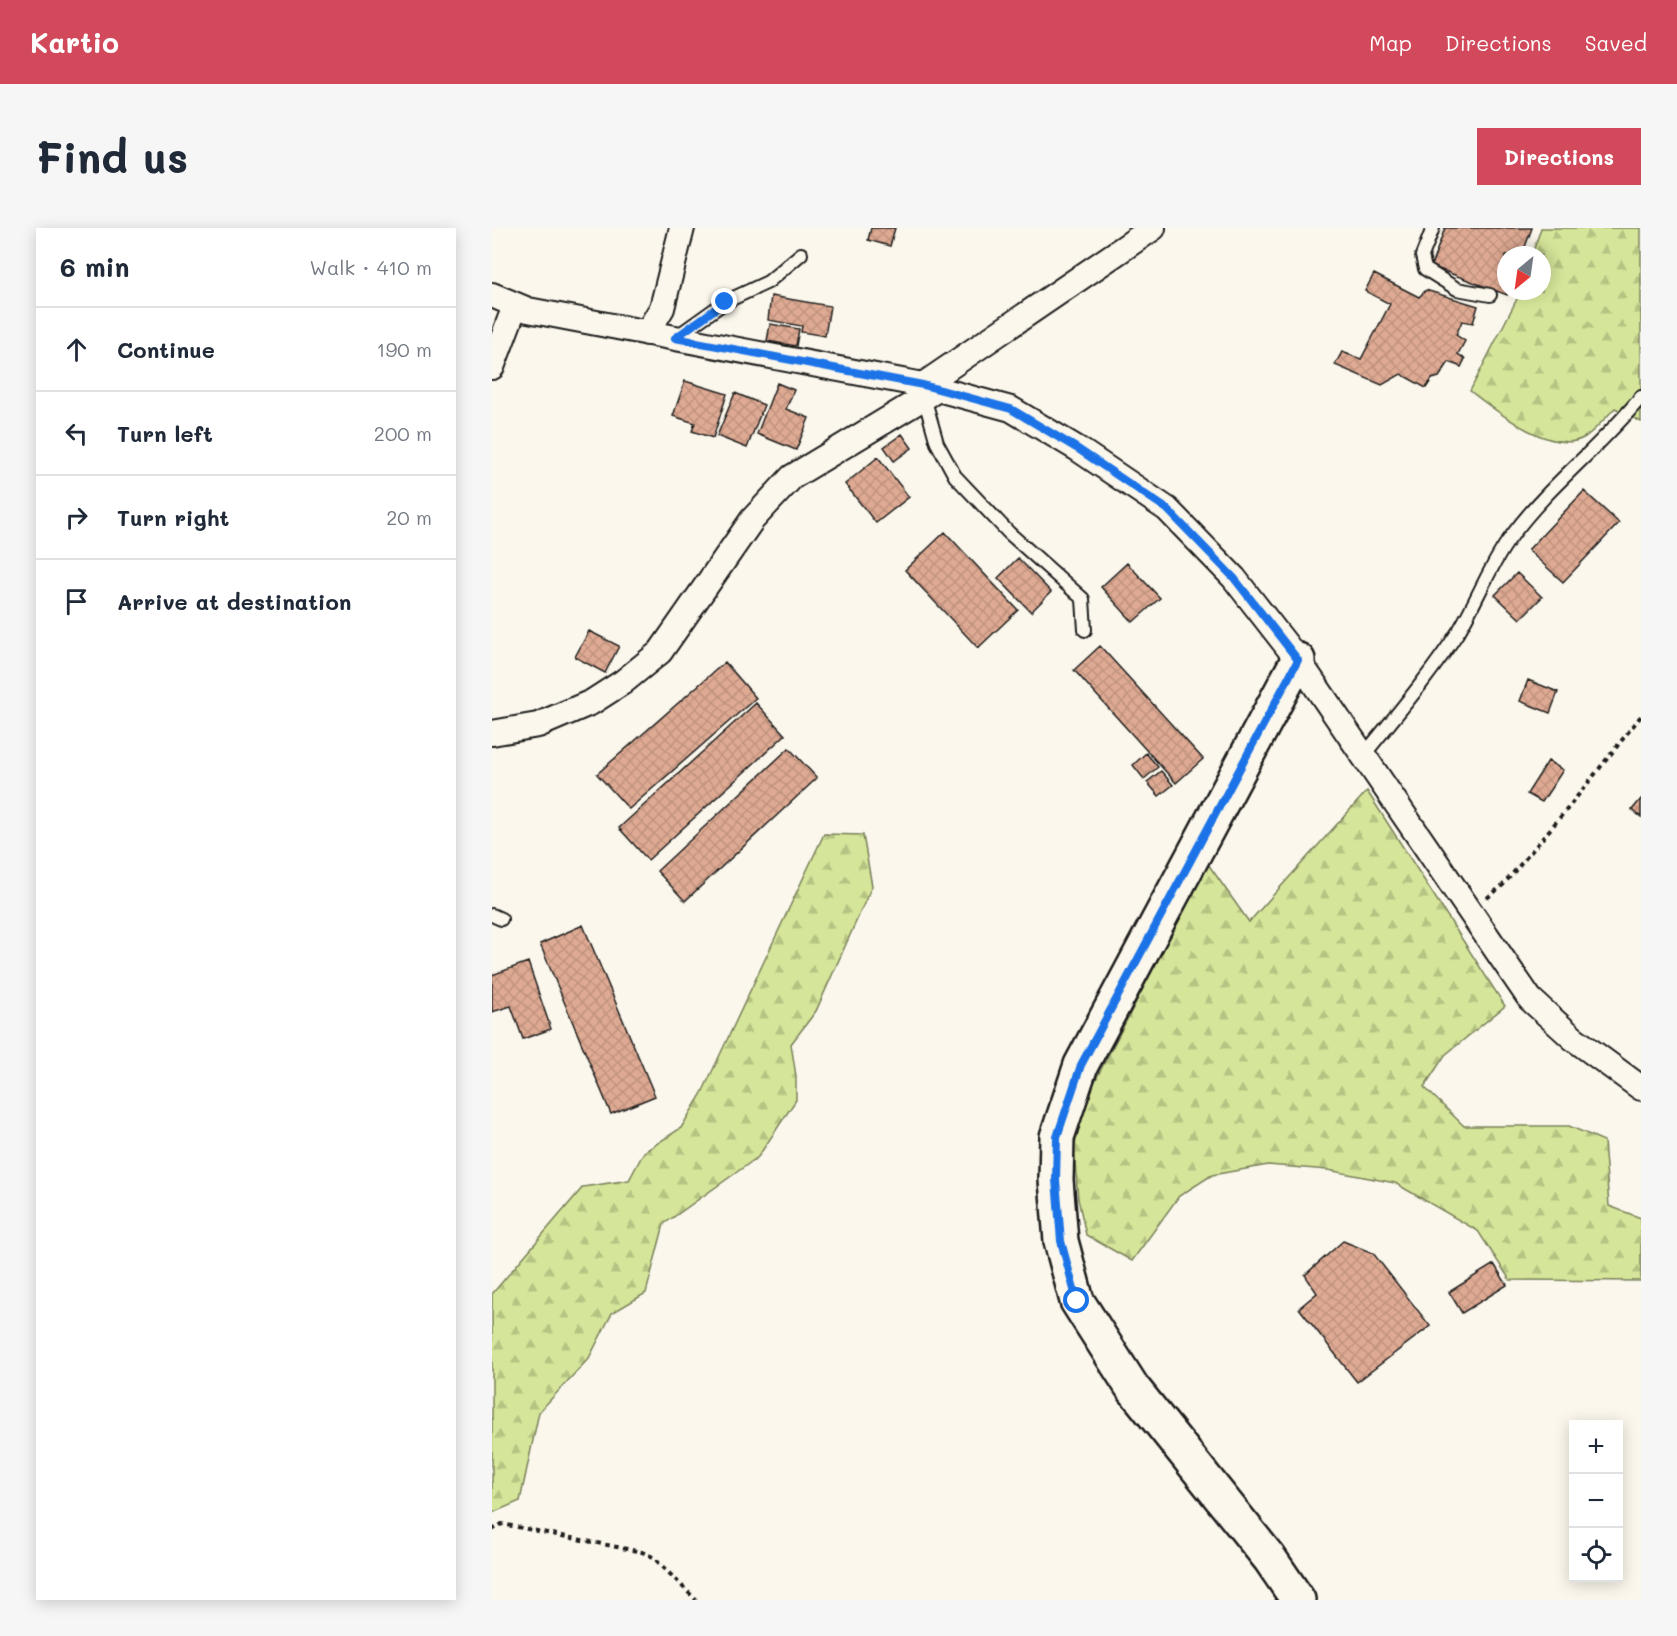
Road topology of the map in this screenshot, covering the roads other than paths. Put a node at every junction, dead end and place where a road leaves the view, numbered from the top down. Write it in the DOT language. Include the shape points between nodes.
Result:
graph roads {
  1 [pos="682,228"];
  2 [pos="1154,228"];
  3 [pos="1434,228"];
  4 [pos="801,254"];
  5 [pos="1490,295"];
  6 [pos="492,296"];
  7 [pos="515,306"];
  8 [pos="647,333"];
  9 [pos="675,338"];
  10 [pos="492,367"];
  11 [pos="928,390"];
  12 [pos="1641,397"];
  13 [pos="1085,630"];
  14 [pos="1298,660"];
  15 [pos="492,734"];
  16 [pos="1363,756"];
  17 [pos="1641,1088"];
  18 [pos="1298,1600"];
  1 -- 8 [label="street" via="662,308"];
  2 -- 11 [label="street"];
  3 -- 5 [label="lane" via="1422,256 1425,269 1457,289"];
  4 -- 9 [label="lane" via="768,282 725,302"];
  6 -- 7 [label="street"];
  7 -- 8 [label="street"];
  7 -- 10 [label="street"];
  8 -- 9 [label="street"];
  9 -- 11 [label="street"];
  11 -- 13 [label="lane" via="937,443 955,476 1009,533 1083,599"];
  11 -- 14 [label="street" via="1011,409 1167,509 1234,578"];
  11 -- 15 [label="street" via="792,477 752,520 660,652 623,682 592,702 538,725"];
  12 -- 16 [label="lane" via="1615,429 1546,493 1508,541 1433,670"];
  14 -- 16 [label="street"];
  14 -- 18 [label="street" via="1081,1065 1057,1137 1056,1180 1061,1241 1077,1301 1132,1387 1270,1559"];
  16 -- 17 [label="street" via="1530,999 1573,1038"];
}
